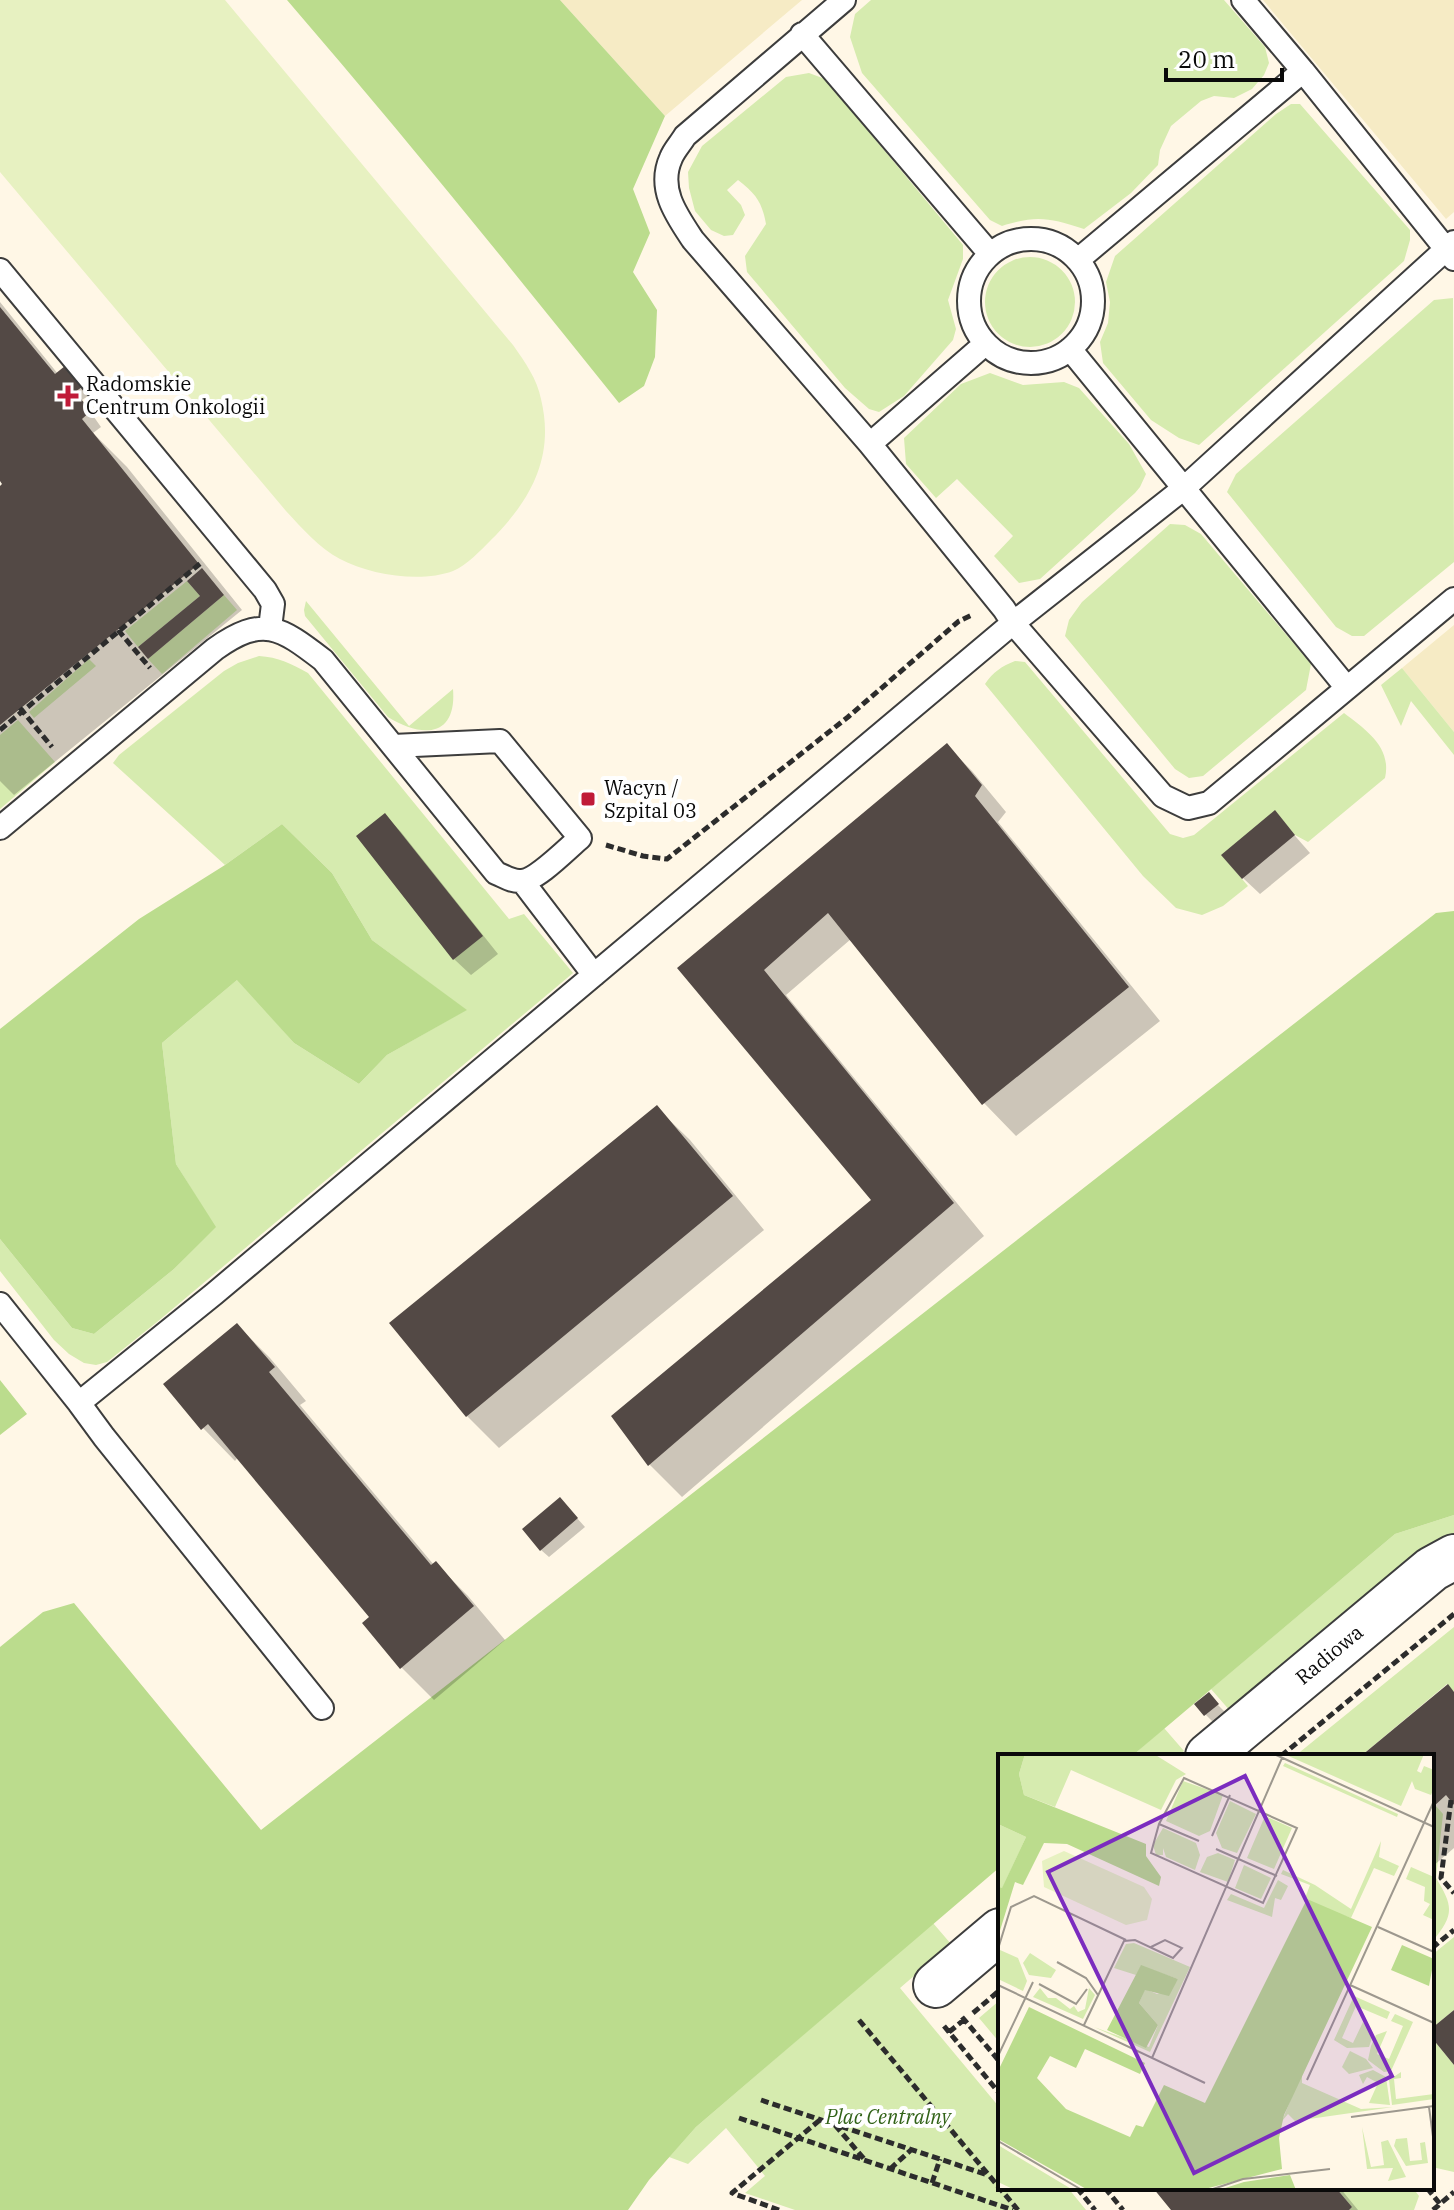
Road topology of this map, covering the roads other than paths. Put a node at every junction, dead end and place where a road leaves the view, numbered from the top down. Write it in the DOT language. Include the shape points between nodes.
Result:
graph roads {
  1 [pos="844,0"];
  2 [pos="1243,0"];
  3 [pos="802,34"];
  4 [pos="1303,71"];
  5 [pos="1451,250"];
  6 [pos="990,254"];
  7 [pos="1079,259"];
  8 [pos="0,270"];
  9 [pos="985,344"];
  10 [pos="1070,349"];
  11 [pos="870,444"];
  12 [pos="1183,489"];
  13 [pos="1454,599"];
  14 [pos="1009,616"];
  15 [pos="270,628"];
  16 [pos="1347,688"];
  17 [pos="393,746"];
  18 [pos="0,828"];
  19 [pos="523,882"];
  20 [pos="594,975"];
  21 [pos="0,1304"];
  22 [pos="79,1403"];
  23 [pos="1454,1557"];
  24 [pos="322,1708"];
  25 [pos="1210,1754"];
  26 [pos="998,1933"];
  27 [pos="936,1985"];
  1 -- 3 [label="lane"];
  2 -- 4 [label="lane"];
  3 -- 6 [label="lane"];
  3 -- 11 [label="lane" via="685,136 670,159 667,183 671,206 693,240"];
  4 -- 5 [label="lane"];
  4 -- 7 [label="lane"];
  5 -- 12 [label="lane"];
  6 -- 7 [label="lane" via="1010,242 1034,239 1057,244"];
  6 -- 9 [label="lane" via="979,267 969,299"];
  7 -- 10 [label="lane" via="1093,295 1091,317"];
  8 -- 15 [label="lane" via="265,590 273,604"];
  9 -- 10 [label="lane" via="1019,362 1053,359"];
  9 -- 11 [label="lane"];
  10 -- 12 [label="lane"];
  11 -- 14 [label="lane"];
  12 -- 14 [label="lane"];
  12 -- 16 [label="lane"];
  13 -- 16 [label="lane"];
  14 -- 16 [label="lane" via="1163,796 1188,808 1209,803"];
  14 -- 20 [label="lane"];
  15 -- 17 [label="lane" via="296,639 323,660"];
  15 -- 18 [label="lane" via="233,636"];
  17 -- 19 [label="lane" via="496,873"];
  17 -- 19 [label="lane" via="500,741 580,838"];
  19 -- 20 [label="lane"];
  20 -- 22 [label="lane"];
  21 -- 22 [label="lane"];
  22 -- 24 [label="lane"];
  23 -- 25 [label="street, Radiowa" via="1432,1569"];
  26 -- 27 [label="street"];
}
